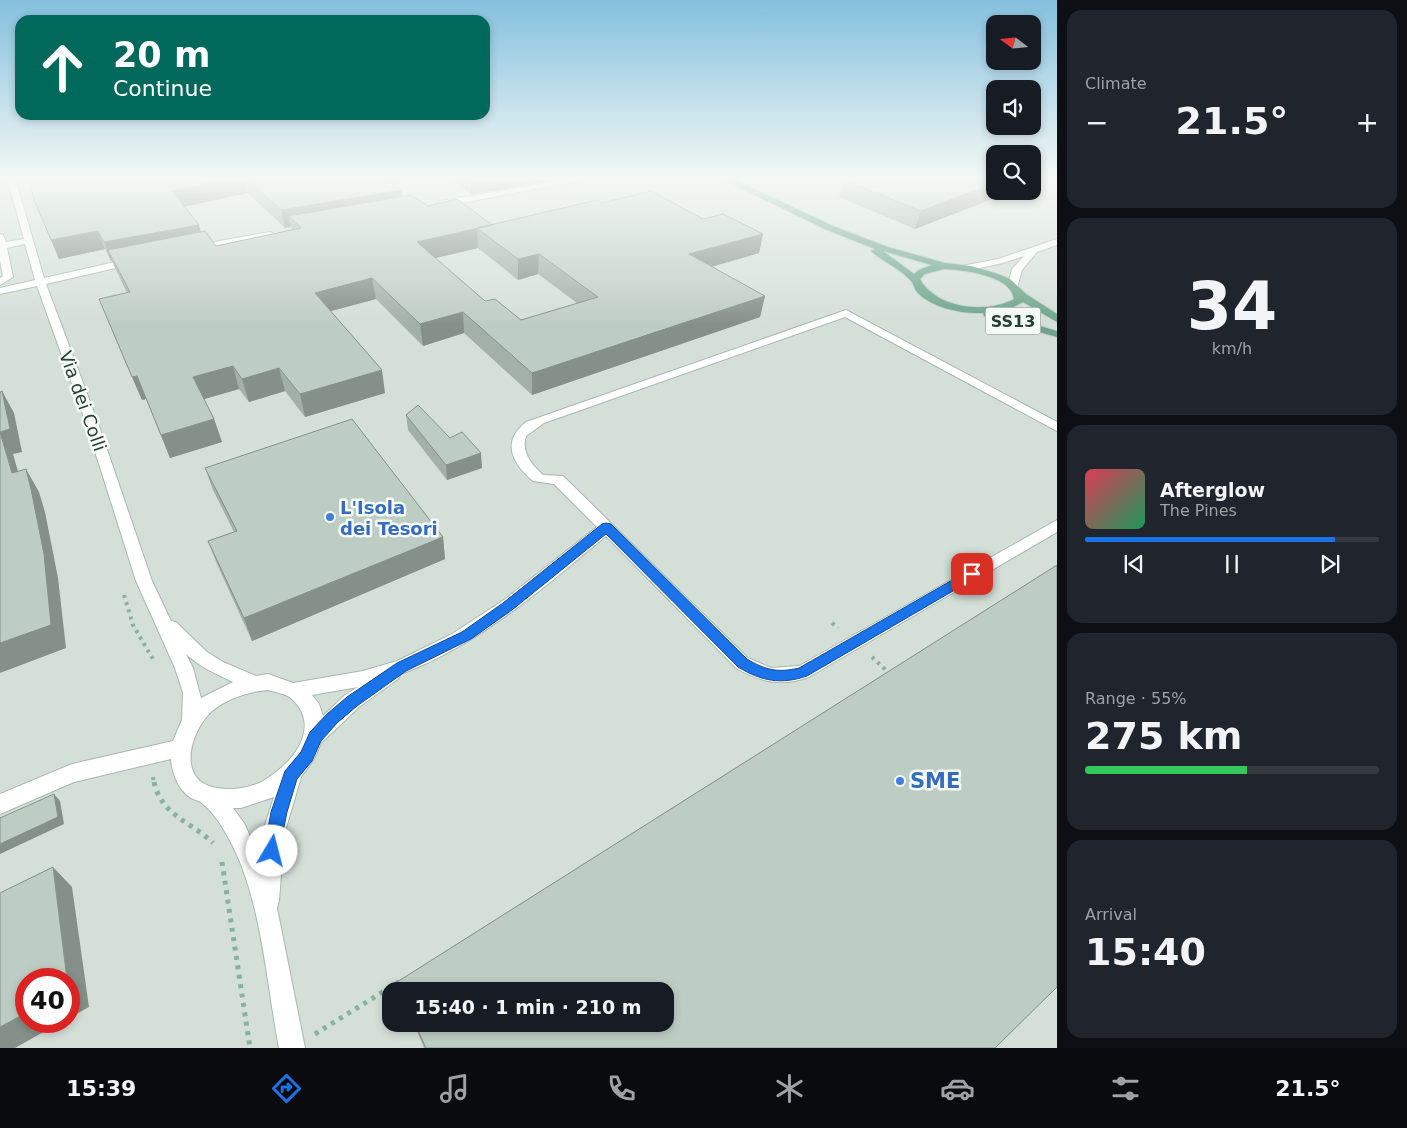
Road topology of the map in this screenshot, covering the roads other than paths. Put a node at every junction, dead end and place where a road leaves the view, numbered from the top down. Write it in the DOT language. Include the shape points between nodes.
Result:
graph roads {
  1 [pos="25,227"];
  2 [pos="832,227"];
  3 [pos="275,234"];
  4 [pos="29,241"];
  5 [pos="863,241"];
  6 [pos="1057,242"];
  7 [pos="1,243"];
  8 [pos="190,250"];
  9 [pos="1034,251"];
  10 [pos="146,258"];
  11 [pos="960,267"];
  12 [pos="915,279"];
  13 [pos="40,281"];
  14 [pos="0,282"];
  15 [pos="1016,290"];
  16 [pos="0,291"];
  17 [pos="969,309"];
  18 [pos="1057,319"];
  19 [pos="1057,334"];
  20 [pos="1057,427"];
  21 [pos="1057,525"];
  22 [pos="606,527"];
  23 [pos="163,620"];
  24 [pos="401,667"];
  25 [pos="254,683"];
  26 [pos="295,690"];
  27 [pos="192,721"];
  28 [pos="315,736"];
  29 [pos="180,748"];
  30 [pos="291,776"];
  31 [pos="211,797"];
  32 [pos="0,804"];
  33 [pos="267,910"];
  34 [pos="292,1048"];
  1 -- 4 [label="street, Via dei Colli"];
  2 -- 5 [label="main road"];
  3 -- 8 [label="street"];
  4 -- 7 [label="street"];
  4 -- 13 [label="street, Via dei Colli"];
  5 -- 11 [label="main road" via="904,256"];
  5 -- 12 [label="main road"];
  6 -- 9 [label="street"];
  7 -- 14 [label="street" via="8,277"];
  9 -- 11 [label="street" via="1000,261"];
  9 -- 15 [label="street" via="1017,269"];
  10 -- 13 [label="street"];
  11 -- 12 [label="main road" via="927,269 918,273"];
  11 -- 15 [label="main road" via="992,275"];
  12 -- 17 [label="main road" via="916,286 930,296 951,306"];
  13 -- 16 [label="street"];
  13 -- 23 [label="street, Via dei Colli" via="92,422 144,582"];
  15 -- 17 [label="main road" via="1019,300 1013,306 1002,310"];
  15 -- 18 [label="main road, SS13"];
  17 -- 19 [label="main road, SS13"];
  20 -- 22 [label="street" via="846,313 528,426 516,448 524,464 538,478 558,479"];
  21 -- 22 [label="street" via="803,672 788,676 758,672 742,663"];
  22 -- 24 [label="street" via="467,636"];
  23 -- 25 [label="street, Via dei Colli" via="201,657"];
  23 -- 27 [label="street, Via dei Colli" via="192,693"];
  24 -- 26 [label="street" via="349,681"];
  24 -- 28 [label="street" via="352,701"];
  25 -- 26 [label="street, Via dei Colli" via="283,685"];
  25 -- 27 [label="street, Via dei Colli" via="219,696"];
  26 -- 28 [label="street" via="308,701 315,718"];
  27 -- 29 [label="street, Via dei Colli"];
  28 -- 30 [label="street, Via dei Colli" via="306,757"];
  29 -- 31 [label="street, Via dei Colli" via="180,764 185,778 196,790"];
  29 -- 32 [label="street" via="72,773"];
  30 -- 31 [label="street, Via dei Colli" via="252,796"];
  30 -- 33 [label="street, Via dei Colli" via="273,835"];
  31 -- 33 [label="street, Via dei Colli" via="236,829 253,866"];
  33 -- 34 [label="street, Via dei Colli"];
}
